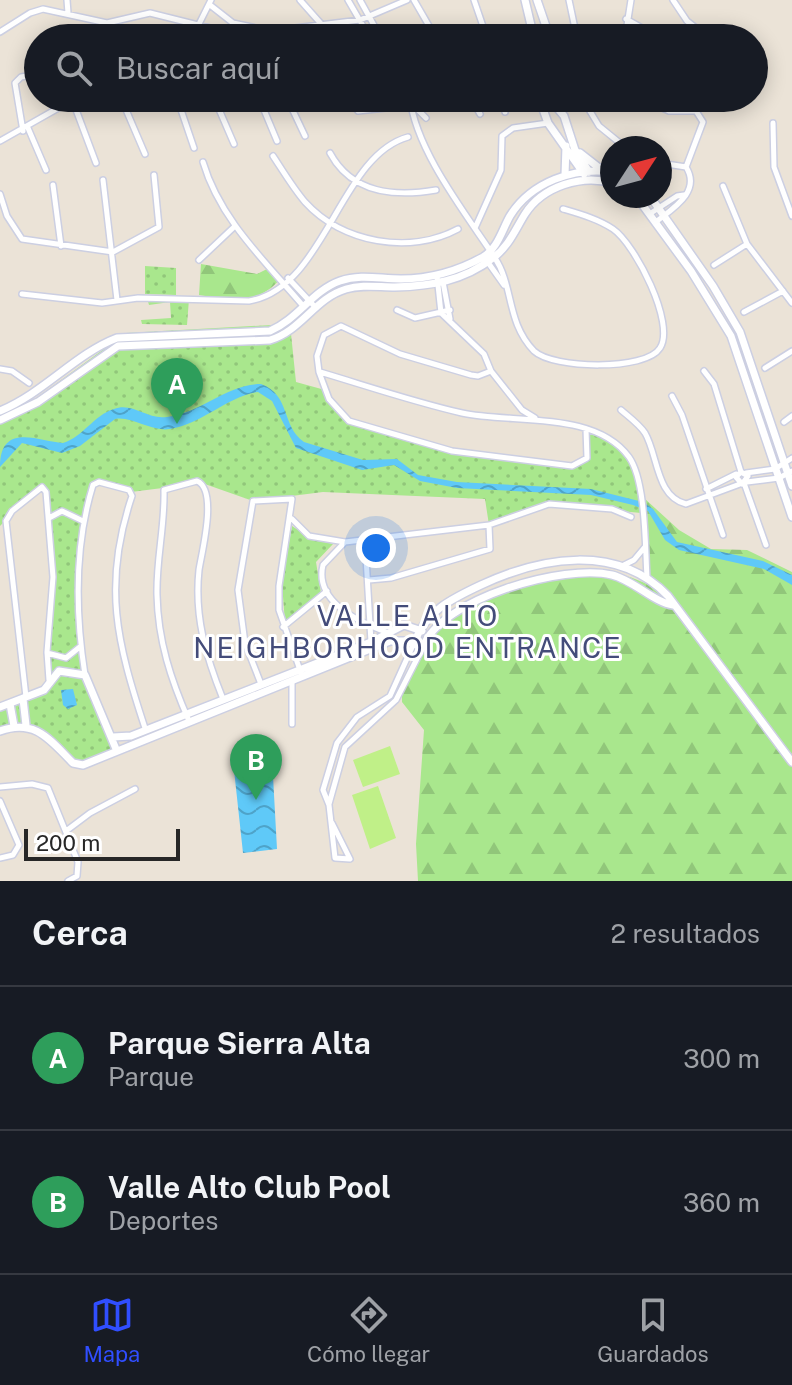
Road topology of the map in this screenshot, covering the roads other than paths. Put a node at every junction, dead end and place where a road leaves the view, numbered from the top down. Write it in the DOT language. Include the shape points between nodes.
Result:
graph roads {
  1 [pos="67,0"];
  2 [pos="300,0"];
  3 [pos="348,0"];
  4 [pos="360,0"];
  5 [pos="407,0"];
  6 [pos="414,0"];
  7 [pos="474,0"];
  8 [pos="525,0"];
  9 [pos="537,0"];
  10 [pos="569,0"];
  11 [pos="631,0"];
  12 [pos="673,0"];
  13 [pos="210,3"];
  14 [pos="68,13"];
  15 [pos="311,13"];
  16 [pos="369,17"];
  17 [pos="626,19"];
  18 [pos="360,20"];
  19 [pos="191,24"];
  20 [pos="199,24"];
  21 [pos="236,24"];
  22 [pos="309,24"];
  23 [pos="319,24"];
  24 [pos="333,24"];
  25 [pos="362,24"];
  26 [pos="373,24"];
  27 [pos="428,24"];
  28 [pos="482,24"];
  29 [pos="531,24"];
  30 [pos="545,24"];
  31 [pos="574,24"];
  32 [pos="626,24"];
  33 [pos="634,24"];
  34 [pos="690,24"];
  35 [pos="0,32"];
  36 [pos="24,76"];
  37 [pos="52,112"];
  38 [pos="78,112"];
  39 [pos="127,112"];
  40 [pos="182,112"];
  41 [pos="220,112"];
  42 [pos="265,112"];
  43 [pos="294,112"];
  44 [pos="411,112"];
  45 [pos="419,112"];
  46 [pos="543,112"];
  47 [pos="560,112"];
  48 [pos="590,112"];
  49 [pos="696,112"];
  50 [pos="426,118"];
  51 [pos="548,123"];
  52 [pos="773,123"];
  53 [pos="26,130"];
  54 [pos="563,132"];
  55 [pos="305,136"];
  56 [pos="611,136"];
  57 [pos="408,137"];
  58 [pos="0,141"];
  59 [pos="277,141"];
  60 [pos="234,144"];
  61 [pos="565,144"];
  62 [pos="194,148"];
  63 [pos="575,150"];
  64 [pos="330,153"];
  65 [pos="145,154"];
  66 [pos="273,156"];
  67 [pos="203,162"];
  68 [pos="96,163"];
  69 [pos="672,165"];
  70 [pos="600,167"];
  71 [pos="686,167"];
  72 [pos="46,170"];
  73 [pos="600,173"];
  74 [pos="588,174"];
  75 [pos="154,175"];
  76 [pos="565,175"];
  77 [pos="600,178"];
  78 [pos="103,180"];
  79 [pos="358,183"];
  80 [pos="53,185"];
  81 [pos="723,186"];
  82 [pos="436,190"];
  83 [pos="0,194"];
  84 [pos="684,195"];
  85 [pos="672,201"];
  86 [pos="647,208"];
  87 [pos="658,208"];
  88 [pos="659,208"];
  89 [pos="563,209"];
  90 [pos="651,213"];
  91 [pos="792,216"];
  92 [pos="661,218"];
  93 [pos="332,222"];
  94 [pos="234,227"];
  95 [pos="475,228"];
  96 [pos="458,229"];
  97 [pos="747,244"];
  98 [pos="61,246"];
  99 [pos="113,252"];
  100 [pos="489,255"];
  101 [pos="199,260"];
  102 [pos="714,265"];
  103 [pos="440,280"];
  104 [pos="286,281"];
  105 [pos="783,291"];
  106 [pos="22,294"];
  107 [pos="117,300"];
  108 [pos="792,303"];
  109 [pos="310,308"];
  110 [pos="397,310"];
  111 [pos="450,310"];
  112 [pos="744,312"];
  113 [pos="441,313"];
  114 [pos="450,319"];
  115 [pos="740,332"];
  116 [pos="731,336"];
  117 [pos="792,351"];
  118 [pos="83,364"];
  119 [pos="765,368"];
  120 [pos="0,369"];
  121 [pos="491,371"];
  122 [pos="704,371"];
  123 [pos="319,372"];
  124 [pos="29,383"];
  125 [pos="672,396"];
  126 [pos="522,410"];
  127 [pos="621,410"];
  128 [pos="0,411"];
  129 [pos="792,416"];
  130 [pos="536,419"];
  131 [pos="0,420"];
  132 [pos="512,420"];
  133 [pos="784,422"];
  134 [pos="586,429"];
  135 [pos="788,461"];
  136 [pos="775,469"];
  137 [pos="790,472"];
  138 [pos="741,473"];
  139 [pos="779,478"];
  140 [pos="744,483"];
  141 [pos="792,486"];
  142 [pos="707,487"];
  143 [pos="710,495"];
  144 [pos="702,497"];
  145 [pos="631,517"];
  146 [pos="792,517"];
  147 [pos="49,518"];
  148 [pos="291,519"];
  149 [pos="83,521"];
  150 [pos="489,525"];
  151 [pos="723,535"];
  152 [pos="365,540"];
  153 [pos="345,542"];
  154 [pos="766,545"];
  155 [pos="645,547"];
  156 [pos="622,566"];
  157 [pos="647,577"];
  158 [pos="369,580"];
  159 [pos="327,591"];
  160 [pos="673,605"];
  161 [pos="368,626"];
  162 [pos="283,627"];
  163 [pos="419,629"];
  164 [pos="389,633"];
  165 [pos="427,636"];
  166 [pos="371,642"];
  167 [pos="414,643"];
  168 [pos="81,646"];
  169 [pos="423,647"];
  170 [pos="47,652"];
  171 [pos="301,672"];
  172 [pos="85,675"];
  173 [pos="49,680"];
  174 [pos="292,680"];
  175 [pos="261,684"];
  176 [pos="24,698"];
  177 [pos="223,699"];
  178 [pos="10,704"];
  179 [pos="0,707"];
  180 [pos="188,717"];
  181 [pos="292,724"];
  182 [pos="26,725"];
  183 [pos="14,726"];
  184 [pos="145,728"];
  185 [pos="0,731"];
  186 [pos="113,737"];
  187 [pos="116,749"];
  188 [pos="792,762"];
  189 [pos="0,787"];
  190 [pos="135,789"];
  191 [pos="0,801"];
  192 [pos="329,805"];
  193 [pos="332,823"];
  194 [pos="66,831"];
  195 [pos="0,858"];
  196 [pos="68,881"];
  1 -- 14 [label="street"];
  2 -- 15 [label="street"];
  3 -- 18 [label="street"];
  4 -- 16 [label="street"];
  5 -- 16 [label="street"];
  6 -- 27 [label="street"];
  7 -- 28 [label="street"];
  8 -- 29 [label="street"];
  9 -- 30 [label="street"];
  10 -- 31 [label="street"];
  11 -- 17 [label="street"];
  12 -- 34 [label="street"];
  13 -- 20 [label="street"];
  13 -- 21 [label="street"];
  14 -- 19 [label="street" via="107,23 150,13"];
  14 -- 35 [label="street" via="38,10"];
  15 -- 22 [label="street"];
  15 -- 23 [label="street"];
  16 -- 18 [label="street"];
  16 -- 26 [label="street"];
  17 -- 32 [label="street"];
  17 -- 33 [label="street"];
  18 -- 24 [label="street"];
  18 -- 25 [label="street"];
  36 -- 53 [label="street" via="15,83"];
  37 -- 53 [label="street"];
  38 -- 68 [label="street"];
  39 -- 65 [label="street"];
  40 -- 62 [label="street"];
  41 -- 60 [label="street"];
  42 -- 59 [label="street"];
  43 -- 55 [label="street"];
  44 -- 95 [label="street"];
  45 -- 50 [label="street"];
  46 -- 51 [label="street"];
  47 -- 54 [label="street"];
  48 -- 56 [label="street"];
  49 -- 71 [label="street" via="702,117 702,128"];
  51 -- 54 [label="street"];
  51 -- 95 [label="street" via="513,128 502,136 501,170"];
  52 -- 91 [label="street" via="774,167"];
  53 -- 58 [label="street"];
  53 -- 72 [label="street"];
  54 -- 61 [label="street"];
  54 -- 63 [label="street"];
  57 -- 79 [label="street" via="384,146"];
  61 -- 74 [label="street"];
  61 -- 76 [label="street"];
  63 -- 70 [label="street"];
  63 -- 74 [label="street"];
  64 -- 79 [label="street"];
  66 -- 93 [label="street" via="306,204"];
  67 -- 94 [label="street"];
  69 -- 71 [label="street"];
  71 -- 84 [label="street" via="691,180"];
  73 -- 74 [label="street"];
  74 -- 76 [label="street"];
  74 -- 77 [label="street"];
  74 -- 100 [label="street" via="533,204 507,246"];
  75 -- 99 [label="street" via="159,227"];
  76 -- 100 [label="street" via="518,204"];
  78 -- 99 [label="street"];
  79 -- 82 [label="street" via="402,195"];
  79 -- 93 [label="street"];
  80 -- 98 [label="street"];
  81 -- 97 [label="street"];
  83 -- 98 [label="street" via="22,239"];
  84 -- 85 [label="street"];
  84 -- 92 [label="street"];
  86 -- 90 [label="street"];
  87 -- 90 [label="street"];
  88 -- 92 [label="street"];
  89 -- 100 [label="street" via="613,229 630,246 664,324 660,349 649,358 568,365 546,360 527,343"];
  90 -- 92 [label="street"];
  92 -- 115 [label="street"];
  92 -- 116 [label="street"];
  93 -- 96 [label="street" via="383,242 410,244"];
  93 -- 104 [label="street"];
  94 -- 101 [label="street"];
  94 -- 104 [label="street"];
  95 -- 100 [label="street"];
  97 -- 102 [label="street"];
  97 -- 105 [label="street"];
  98 -- 99 [label="street"];
  99 -- 107 [label="street"];
  100 -- 103 [label="street"];
  103 -- 109 [label="street" via="350,278 331,285"];
  103 -- 111 [label="street"];
  103 -- 113 [label="street"];
  104 -- 107 [label="street" via="249,301"];
  104 -- 109 [label="street"];
  105 -- 108 [label="street"];
  105 -- 112 [label="street"];
  106 -- 107 [label="street" via="92,303"];
  109 -- 118 [label="street" via="263,332 121,337"];
  110 -- 113 [label="street" via="410,318"];
  111 -- 113 [label="street"];
  111 -- 114 [label="street"];
  113 -- 114 [label="street"];
  114 -- 121 [label="street" via="484,354"];
  115 -- 116 [label="street"];
  115 -- 135 [label="street"];
  116 -- 136 [label="street"];
  117 -- 119 [label="street"];
  118 -- 128 [label="street"];
  118 -- 131 [label="street" via="38,402"];
  120 -- 124 [label="street"];
  121 -- 123 [label="street" via="478,376 400,354 341,326 328,330 319,344"];
  121 -- 126 [label="street"];
  122 -- 138 [label="street" via="714,384"];
  123 -- 132 [label="street" via="456,411"];
  123 -- 134 [label="street" via="329,399 349,421 452,451 572,466 587,458"];
  125 -- 142 [label="street"];
  126 -- 130 [label="street"];
  126 -- 132 [label="street"];
  127 -- 144 [label="street" via="644,432 671,496 686,504"];
  129 -- 133 [label="street"];
  130 -- 132 [label="street"];
  130 -- 134 [label="street"];
  134 -- 155 [label="street" via="604,435 630,459"];
  135 -- 136 [label="street"];
  135 -- 137 [label="street"];
  136 -- 138 [label="street"];
  136 -- 139 [label="street"];
  137 -- 139 [label="street"];
  137 -- 141 [label="street"];
  138 -- 140 [label="street"];
  138 -- 140 [label="street" via="736,480"];
  138 -- 142 [label="street"];
  139 -- 140 [label="street"];
  139 -- 146 [label="street"];
  140 -- 143 [label="street"];
  140 -- 154 [label="street"];
  142 -- 143 [label="street"];
  142 -- 144 [label="street"];
  143 -- 144 [label="street"];
  143 -- 151 [label="street"];
  145 -- 150 [label="street" via="612,509 549,504"];
  147 -- 149 [label="street" via="62,511"];
  147 -- 170 [label="street" via="53,577"];
  147 -- 176 [label="street" via="46,492 40,488 6,521"];
  148 -- 153 [label="street" via="309,536"];
  148 -- 162 [label="street" via="279,586"];
  148 -- 175 [label="street" via="288,496 253,501 250,507 238,590 245,643"];
  149 -- 168 [label="street" via="77,589"];
  149 -- 184 [label="street" via="92,488 99,482 129,490 114,587 116,627"];
  150 -- 152 [label="street"];
  150 -- 158 [label="street" via="490,549"];
  152 -- 153 [label="street"];
  152 -- 158 [label="street"];
  153 -- 159 [label="street" via="323,565"];
  155 -- 156 [label="street"];
  155 -- 157 [label="street"];
  156 -- 157 [label="street"];
  156 -- 163 [label="street" via="534,563 445,603"];
  157 -- 160 [label="street"];
  158 -- 161 [label="street"];
  159 -- 161 [label="street"];
  159 -- 162 [label="street"];
  160 -- 165 [label="street" via="626,579 578,572 503,591 447,616"];
  160 -- 188 [label="street"];
  161 -- 164 [label="street"];
  161 -- 166 [label="street"];
  162 -- 171 [label="street"];
  163 -- 164 [label="street" via="407,625"];
  163 -- 165 [label="street"];
  163 -- 167 [label="street"];
  164 -- 166 [label="street"];
  165 -- 169 [label="street"];
  166 -- 171 [label="street"];
  167 -- 169 [label="street"];
  167 -- 171 [label="street" via="390,641"];
  167 -- 192 [label="street" via="390,696 357,717 341,735 324,787"];
  168 -- 170 [label="street" via="66,658"];
  168 -- 172 [label="street"];
  169 -- 192 [label="street" via="396,700 345,747"];
  170 -- 173 [label="street"];
  171 -- 174 [label="street"];
  171 -- 175 [label="street"];
  172 -- 173 [label="street" via="62,670"];
  172 -- 186 [label="street" via="102,723"];
  173 -- 176 [label="street" via="44,690"];
  174 -- 180 [label="street"];
  174 -- 181 [label="street"];
  175 -- 177 [label="street"];
  176 -- 178 [label="street"];
  176 -- 182 [label="street"];
  177 -- 180 [label="street"];
  177 -- 180 [label="street" via="207,658 198,603 208,524 206,490 197,481 166,488 157,593 169,670"];
  178 -- 179 [label="street"];
  178 -- 183 [label="street"];
  180 -- 184 [label="street"];
  180 -- 187 [label="street"];
  182 -- 183 [label="street"];
  182 -- 187 [label="street" via="52,739 78,765"];
  183 -- 185 [label="street"];
  184 -- 186 [label="street" via="121,739"];
  186 -- 187 [label="street"];
  189 -- 194 [label="street" via="43,784"];
  190 -- 194 [label="street"];
  191 -- 195 [label="street" via="19,845 13,855"];
  192 -- 193 [label="street"];
  193 -- 193 [label="street" via="350,859 335,858"];
  194 -- 196 [label="street" via="79,867"];
}
